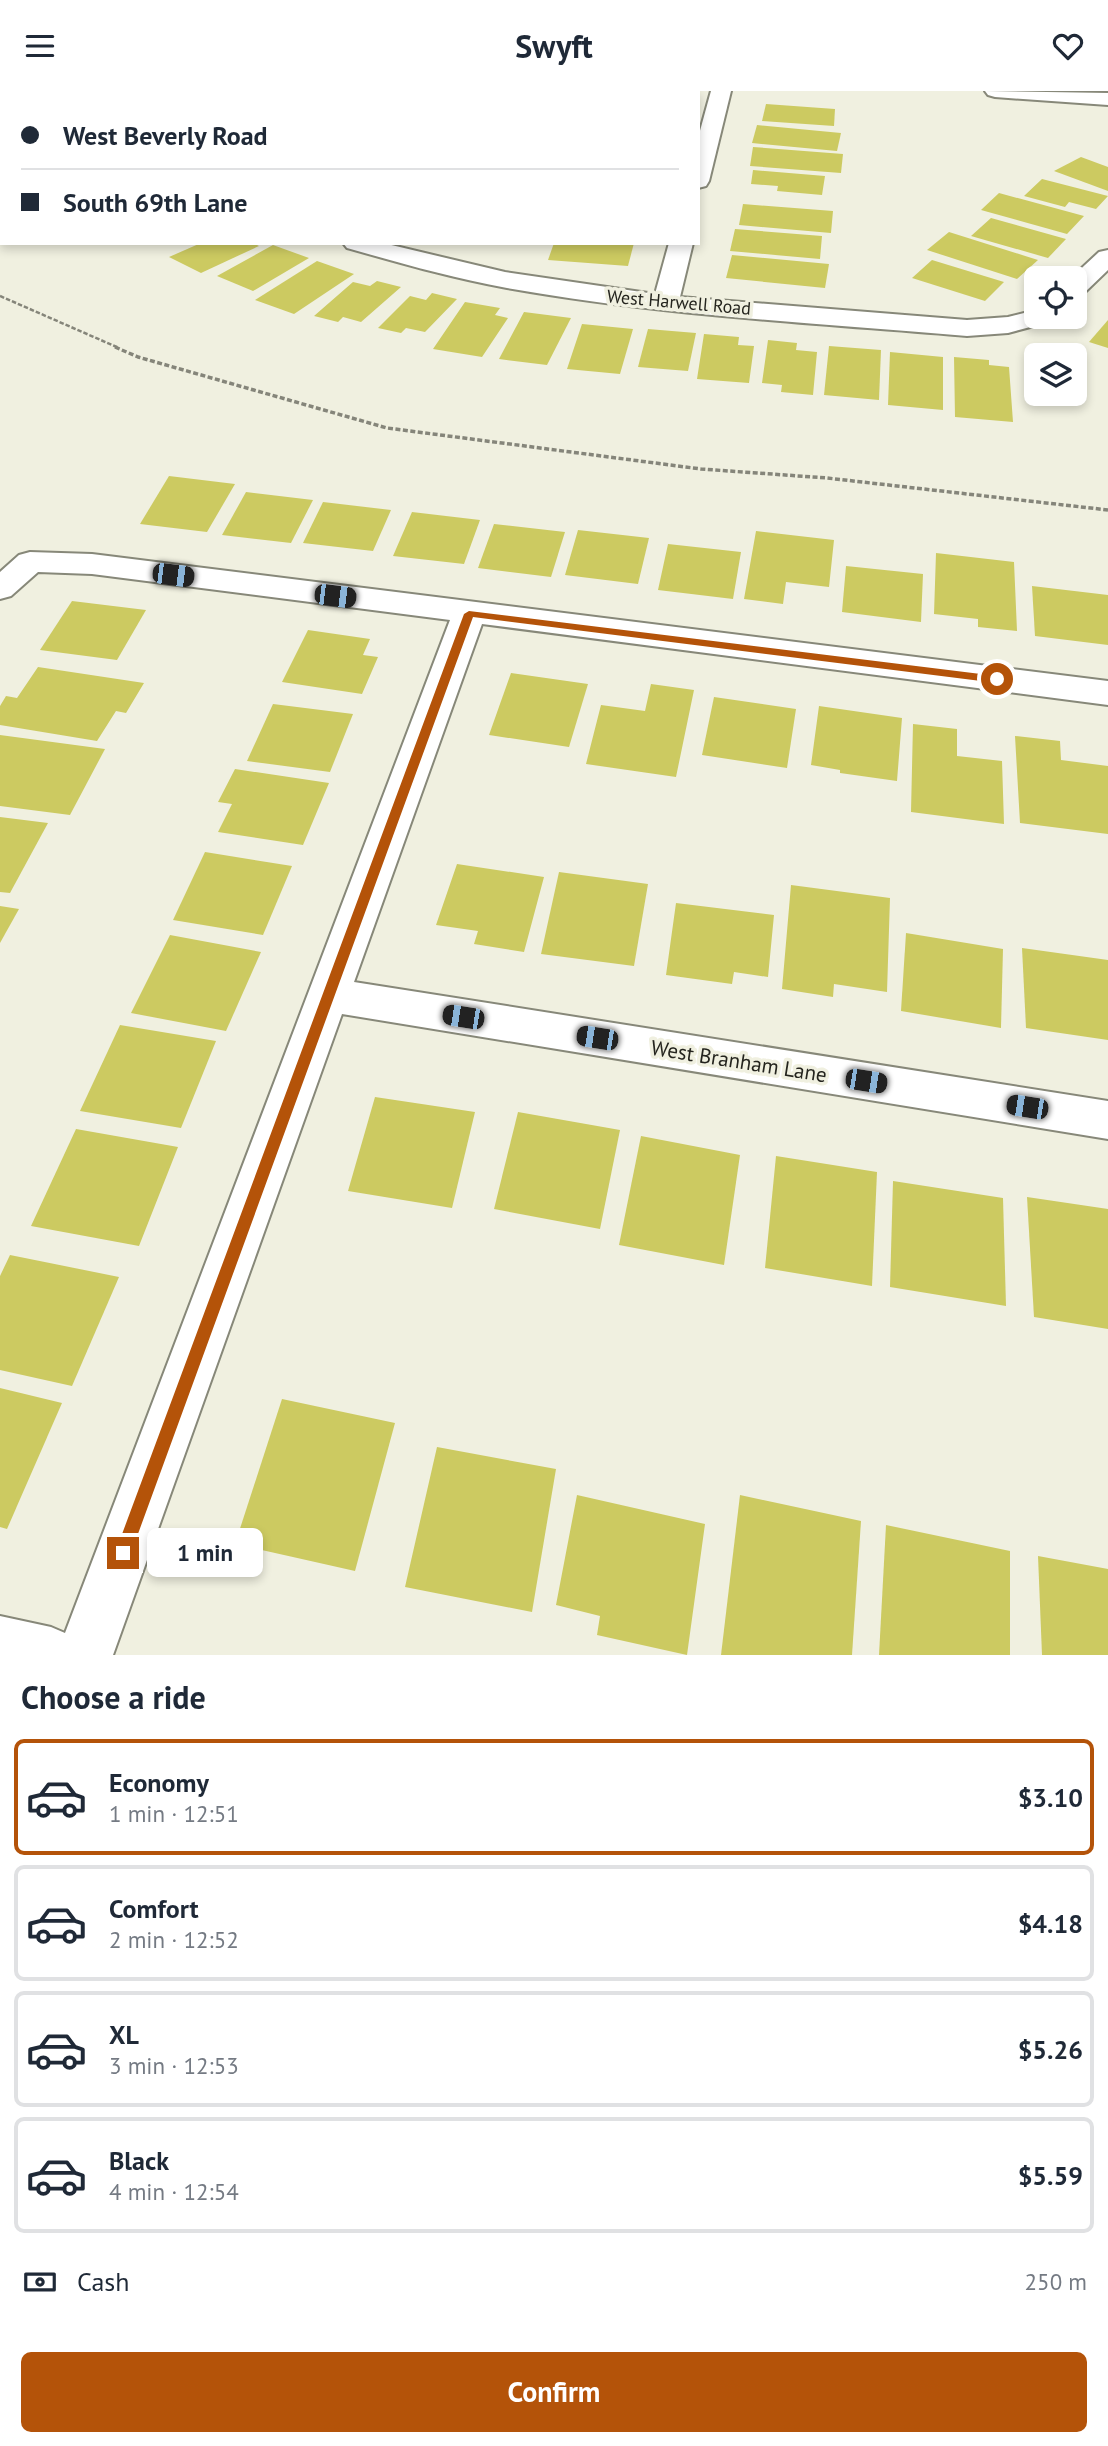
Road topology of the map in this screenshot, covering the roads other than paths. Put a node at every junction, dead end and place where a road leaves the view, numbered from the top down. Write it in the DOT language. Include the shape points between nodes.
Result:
graph roads {
  1 [pos="721,91"];
  2 [pos="995,91"];
  3 [pos="1108,99"];
  4 [pos="702,153"];
  5 [pos="361,245"];
  6 [pos="680,245"];
  7 [pos="1103,267"];
  8 [pos="1087,279"];
  9 [pos="666,301"];
  10 [pos="1024,321"];
  11 [pos="0,589"];
  12 [pos="469,614"];
  13 [pos="1108,693"];
  14 [pos="328,995"];
  15 [pos="1108,1120"];
  16 [pos="0,1644"];
  17 [pos="51,1655"];
  18 [pos="85,1655"];
  1 -- 4 [label="street"];
  2 -- 3 [label="street"];
  5 -- 9 [label="street, West Harwell Road" via="414,262 534,287"];
  6 -- 9 [label="street"];
  7 -- 8 [label="street"];
  9 -- 10 [label="street, West Harwell Road" via="967,328"];
  11 -- 12 [label="street" via="30,562 92,564"];
  12 -- 13 [label="street"];
  12 -- 14 [label="street"];
  14 -- 15 [label="street, West Branham Lane"];
  14 -- 18 [label="street"];
  16 -- 17 [label="street"];
}
